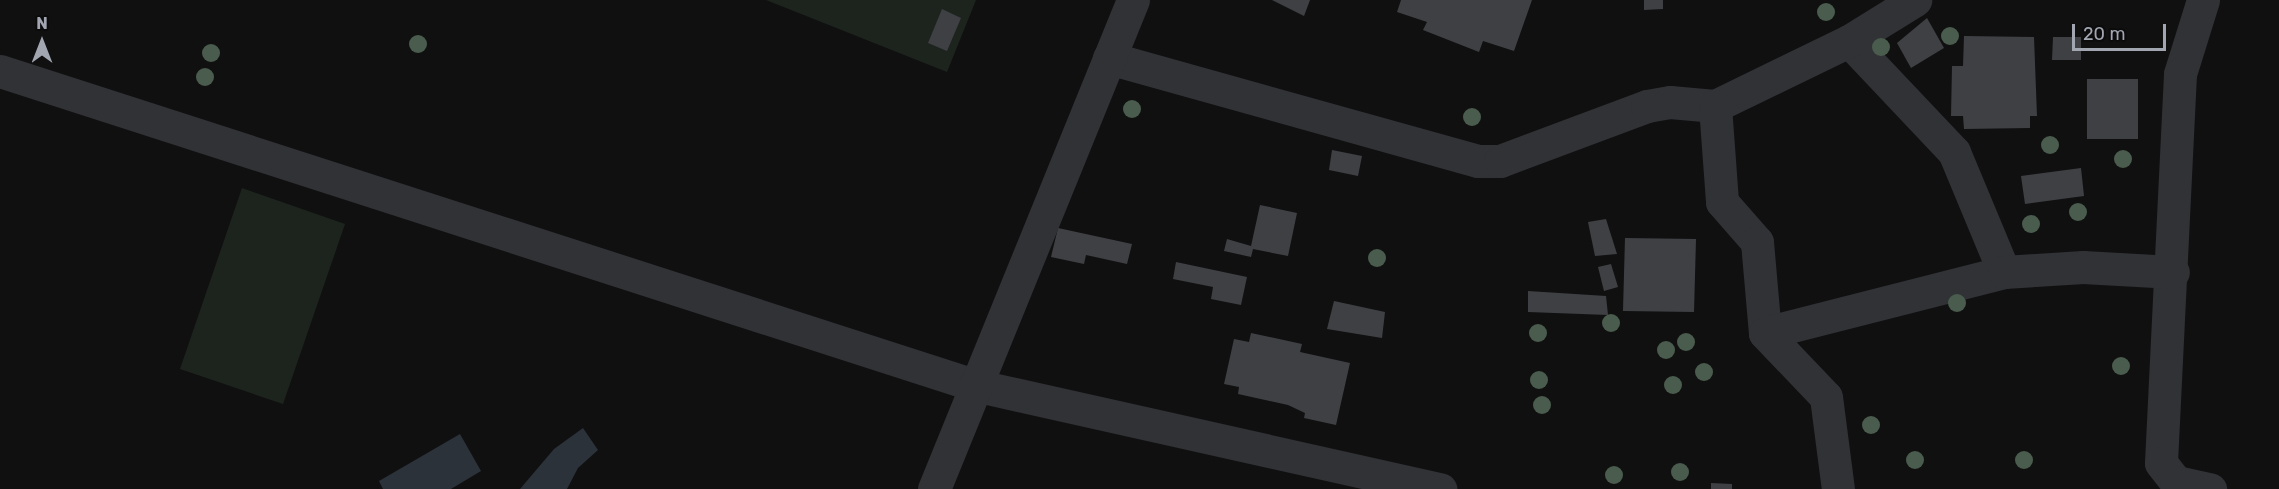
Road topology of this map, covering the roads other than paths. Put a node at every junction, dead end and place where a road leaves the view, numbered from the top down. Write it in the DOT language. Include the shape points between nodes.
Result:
graph roads {
  1 [pos="1133,0"];
  2 [pos="1915,0"];
  3 [pos="2203,0"];
  4 [pos="1849,41"];
  5 [pos="1109,58"];
  6 [pos="0,70"];
  7 [pos="1715,106"];
  8 [pos="2004,272"];
  9 [pos="2174,272"];
  10 [pos="1764,333"];
  11 [pos="974,385"];
  12 [pos="934,489"];
  13 [pos="1441,489"];
  14 [pos="1838,489"];
  15 [pos="2210,489"];
  1 -- 5 [label="street"];
  2 -- 4 [label="street"];
  3 -- 9 [label="street" via="2180,74"];
  4 -- 7 [label="street"];
  4 -- 8 [label="street" via="1954,152"];
  5 -- 7 [label="street" via="1478,162 1521,155 1647,106"];
  5 -- 11 [label="street"];
  6 -- 11 [label="street"];
  7 -- 10 [label="street" via="1722,202 1757,242"];
  8 -- 9 [label="street"];
  8 -- 10 [label="street"];
  9 -- 15 [label="street" via="2161,463 2176,482"];
  10 -- 14 [label="street" via="1826,397"];
  11 -- 12 [label="street"];
  11 -- 13 [label="street"];
}
